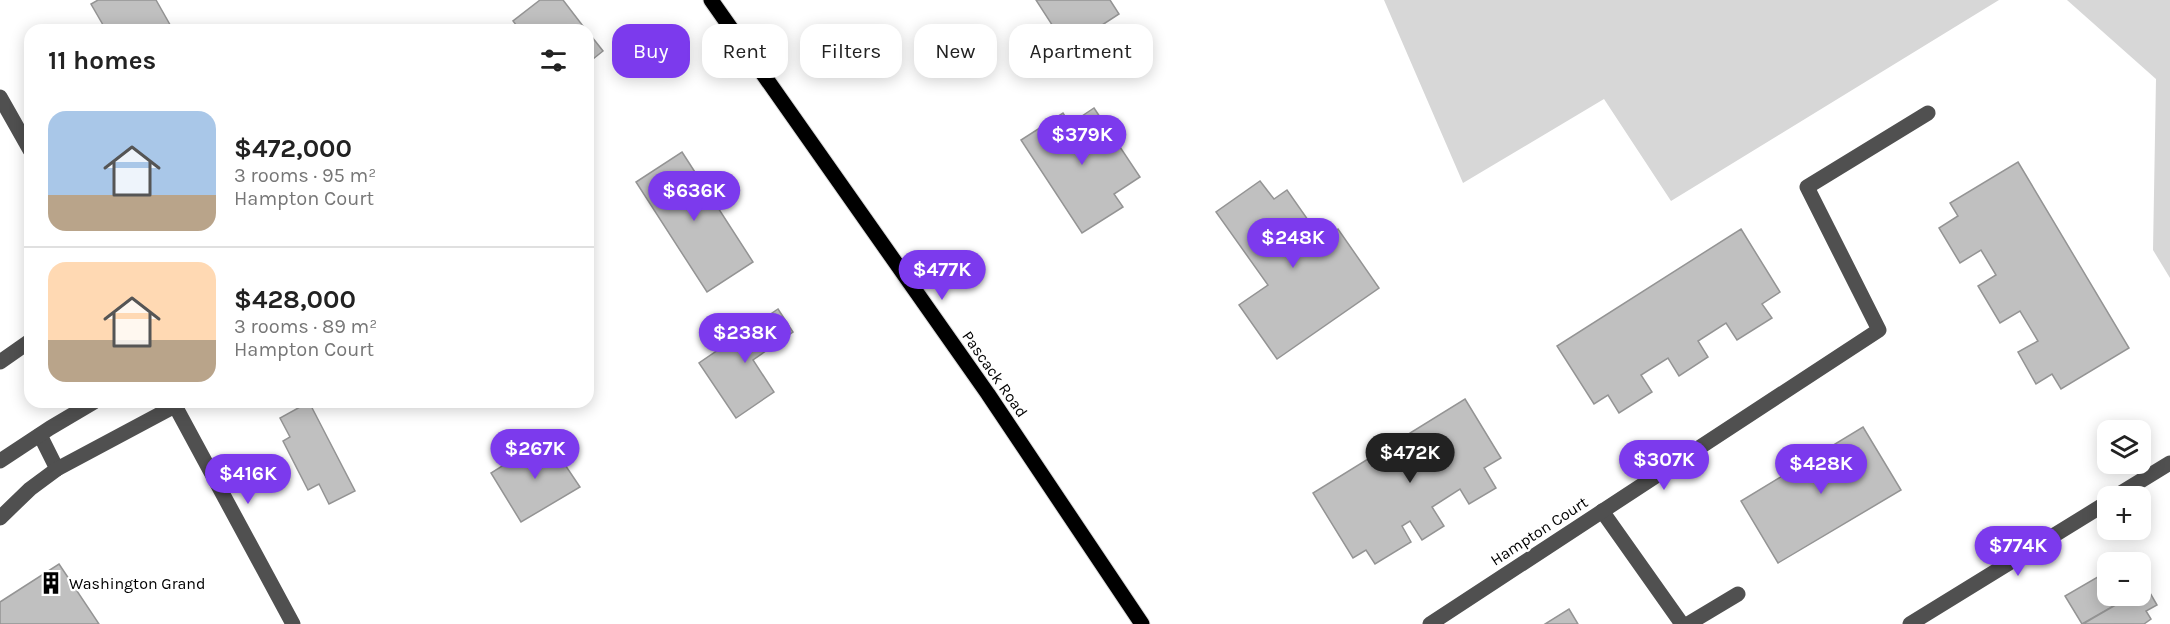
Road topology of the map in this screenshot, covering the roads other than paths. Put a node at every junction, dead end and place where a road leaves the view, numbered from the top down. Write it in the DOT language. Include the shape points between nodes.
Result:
graph roads {
  1 [pos="711,0"];
  2 [pos="0,97"];
  3 [pos="1928,113"];
  4 [pos="24,139"];
  5 [pos="24,345"];
  6 [pos="0,362"];
  7 [pos="84,408"];
  8 [pos="167,408"];
  9 [pos="176,408"];
  10 [pos="40,435"];
  11 [pos="0,461"];
  12 [pos="2170,463"];
  13 [pos="57,469"];
  14 [pos="2132,486"];
  15 [pos="2097,509"];
  16 [pos="1602,511"];
  17 [pos="0,518"];
  18 [pos="1738,594"];
  19 [pos="293,624"];
  20 [pos="1142,624"];
  21 [pos="1430,624"];
  22 [pos="1682,624"];
  23 [pos="1688,624"];
  24 [pos="1910,624"];
  1 -- 20 [label="main road, Pascack Road" via="988,394"];
  2 -- 4 [label="street"];
  3 -- 16 [label="street, Hampton Court" via="1807,187 1879,330"];
  5 -- 6 [label="street"];
  7 -- 10 [label="street"];
  8 -- 13 [label="street"];
  9 -- 19 [label="street"];
  10 -- 11 [label="street"];
  10 -- 13 [label="street"];
  12 -- 14 [label="street"];
  13 -- 17 [label="street"];
  15 -- 24 [label="street"];
  16 -- 21 [label="street, Hampton Court"];
  16 -- 22 [label="street"];
  18 -- 23 [label="street"];
}
